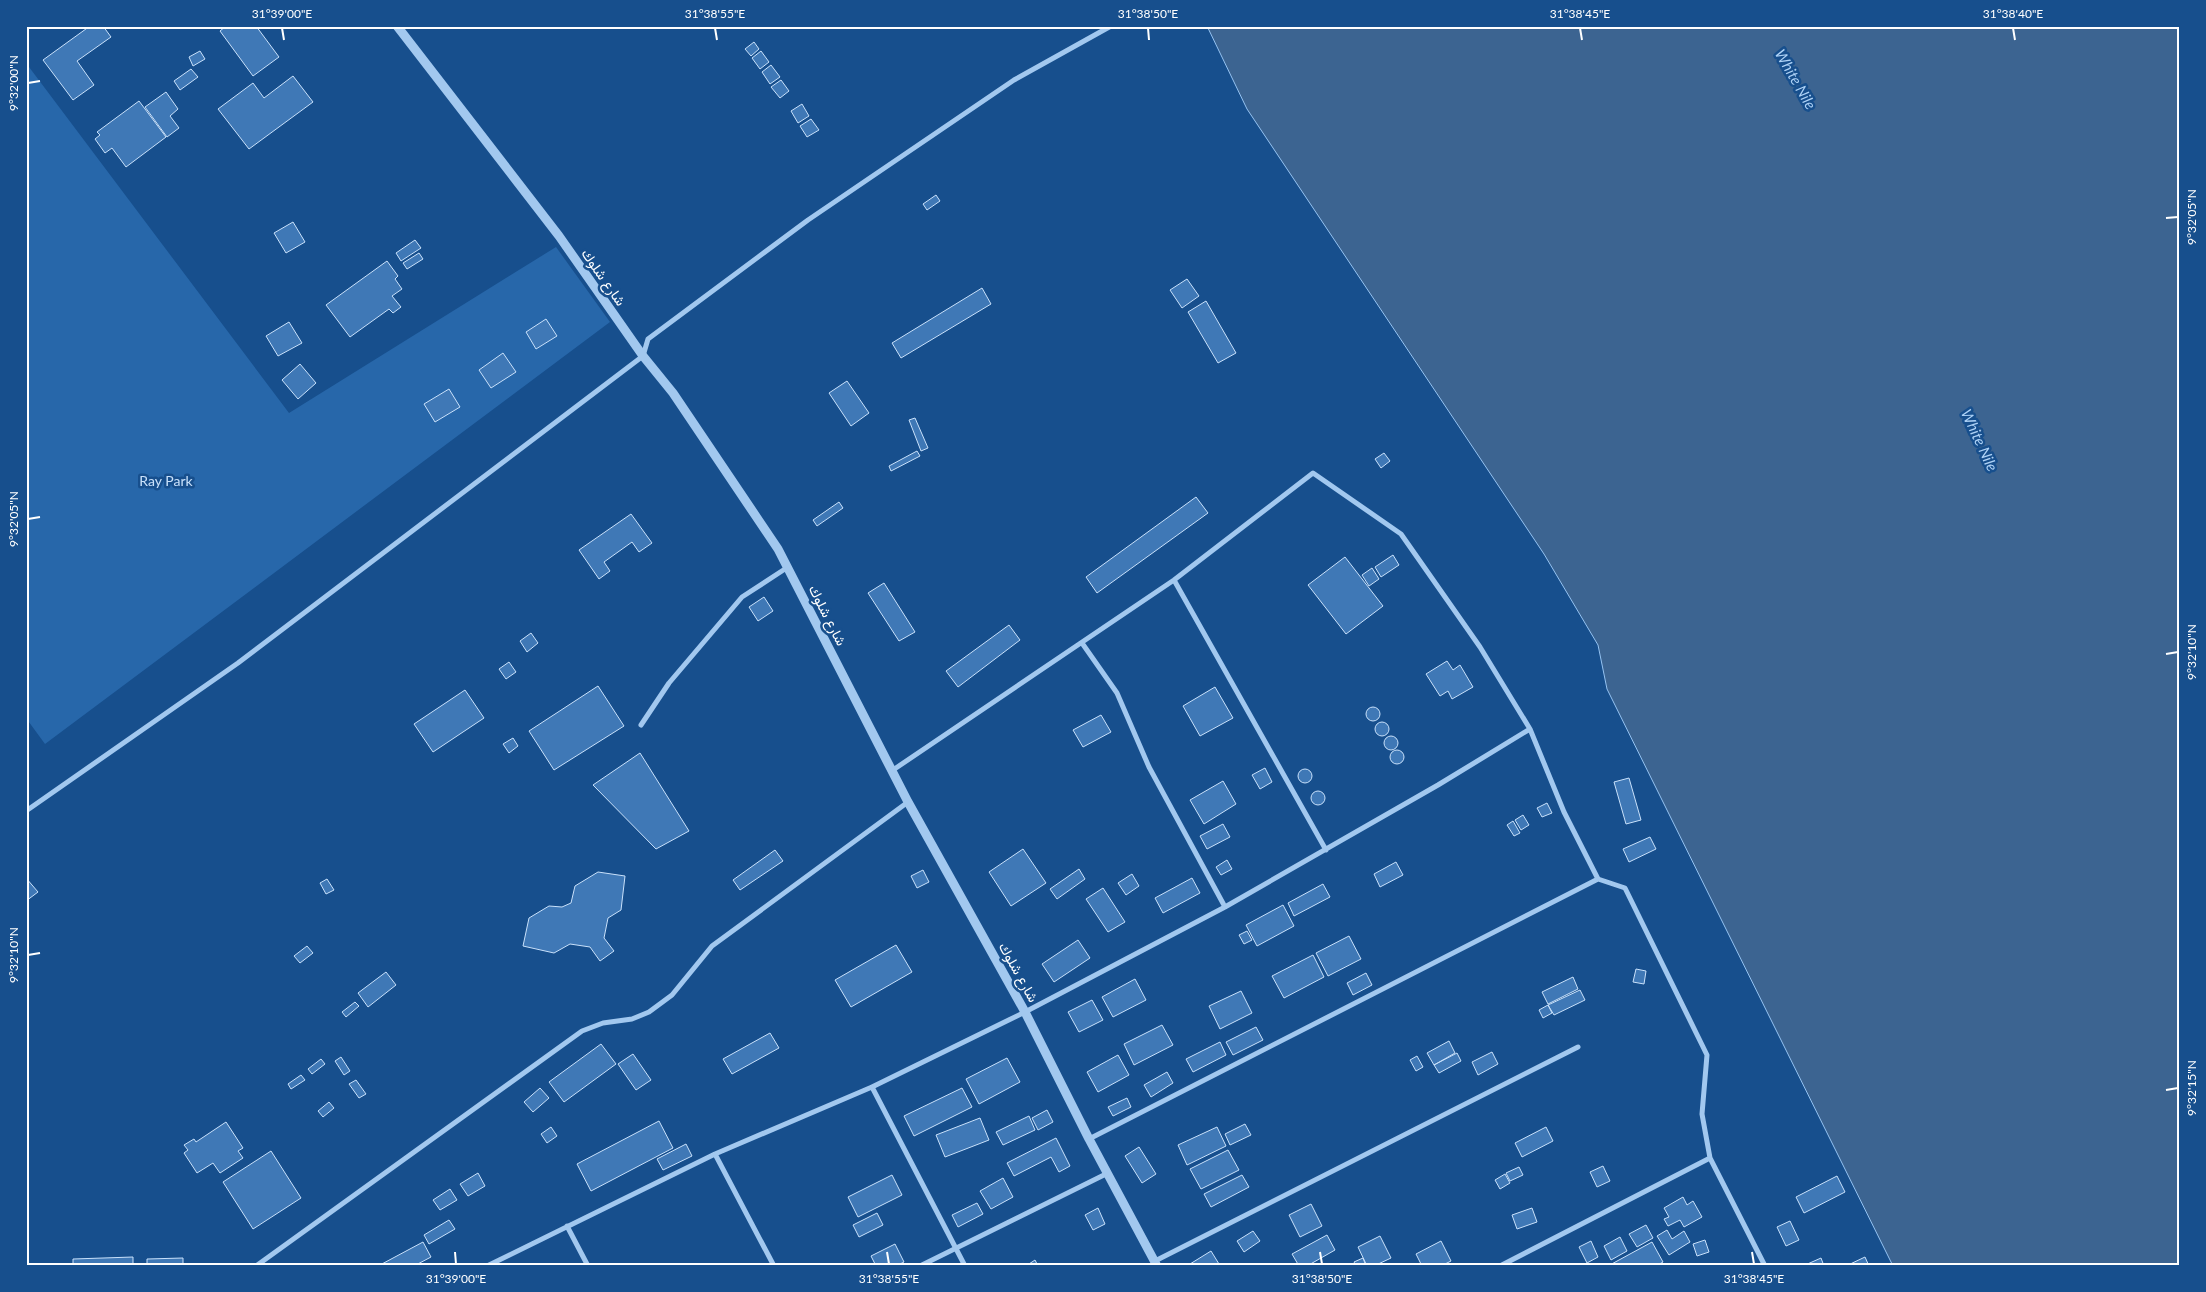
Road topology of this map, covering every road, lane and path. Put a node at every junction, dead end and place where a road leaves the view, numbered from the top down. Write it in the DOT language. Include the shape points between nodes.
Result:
graph roads {
  1 [pos="397,26"];
  2 [pos="1111,26"];
  3 [pos="643,356"];
  4 [pos="788,567"];
  5 [pos="1174,580"];
  6 [pos="1082,643"];
  7 [pos="641,725"];
  8 [pos="1530,729"];
  9 [pos="893,770"];
  10 [pos="908,802"];
  11 [pos="26,811"];
  12 [pos="1326,850"];
  13 [pos="1598,879"];
  14 [pos="1225,907"];
  15 [pos="1026,1012"];
  16 [pos="1578,1046"];
  17 [pos="872,1087"];
  18 [pos="1089,1139"];
  19 [pos="714,1154"];
  20 [pos="1710,1158"];
  21 [pos="1108,1173"];
  22 [pos="567,1226"];
  23 [pos="956,1248"];
  24 [pos="1156,1263"];
  25 [pos="256,1266"];
  26 [pos="486,1266"];
  27 [pos="588,1266"];
  28 [pos="774,1266"];
  29 [pos="920,1266"];
  30 [pos="965,1266"];
  31 [pos="1500,1266"];
  32 [pos="1765,1266"];
  1 -- 3 [label="street, شارع شلوك" via="559,236"];
  2 -- 3 [label="street" via="1014,80 808,220 648,339"];
  3 -- 4 [label="street, شارع شلوك" via="683,408"];
  3 -- 11 [label="street" via="238,663"];
  4 -- 7 [label="street" via="742,597 669,683"];
  4 -- 9 [label="street, شارع شلوك"];
  5 -- 6 [label="street"];
  5 -- 8 [label="street" via="1313,473 1402,534 1480,647"];
  5 -- 12 [label="street"];
  6 -- 9 [label="street"];
  6 -- 14 [label="street" via="1117,693 1148,767"];
  8 -- 12 [label="street"];
  8 -- 13 [label="street" via="1564,812"];
  9 -- 10 [label="street, شارع شلوك"];
  10 -- 15 [label="street, شارع شلوك"];
  10 -- 25 [label="street" via="712,946 672,995 632,1019 603,1023 582,1031"];
  12 -- 14 [label="street"];
  13 -- 18 [label="street"];
  13 -- 20 [label="street" via="1625,888 1707,1055 1702,1114"];
  14 -- 15 [label="street"];
  15 -- 17 [label="street"];
  15 -- 18 [label="street, شارع شلوك"];
  16 -- 24 [label="street"];
  17 -- 19 [label="street"];
  17 -- 23 [label="street"];
  18 -- 21 [label="street, شارع شلوك"];
  19 -- 22 [label="street"];
  19 -- 28 [label="street"];
  20 -- 31 [label="street"];
  20 -- 32 [label="street"];
  21 -- 23 [label="street"];
  21 -- 24 [label="street, شارع شلوك"];
  22 -- 26 [label="street"];
  22 -- 27 [label="street"];
  23 -- 29 [label="street"];
  23 -- 30 [label="street"];
}
